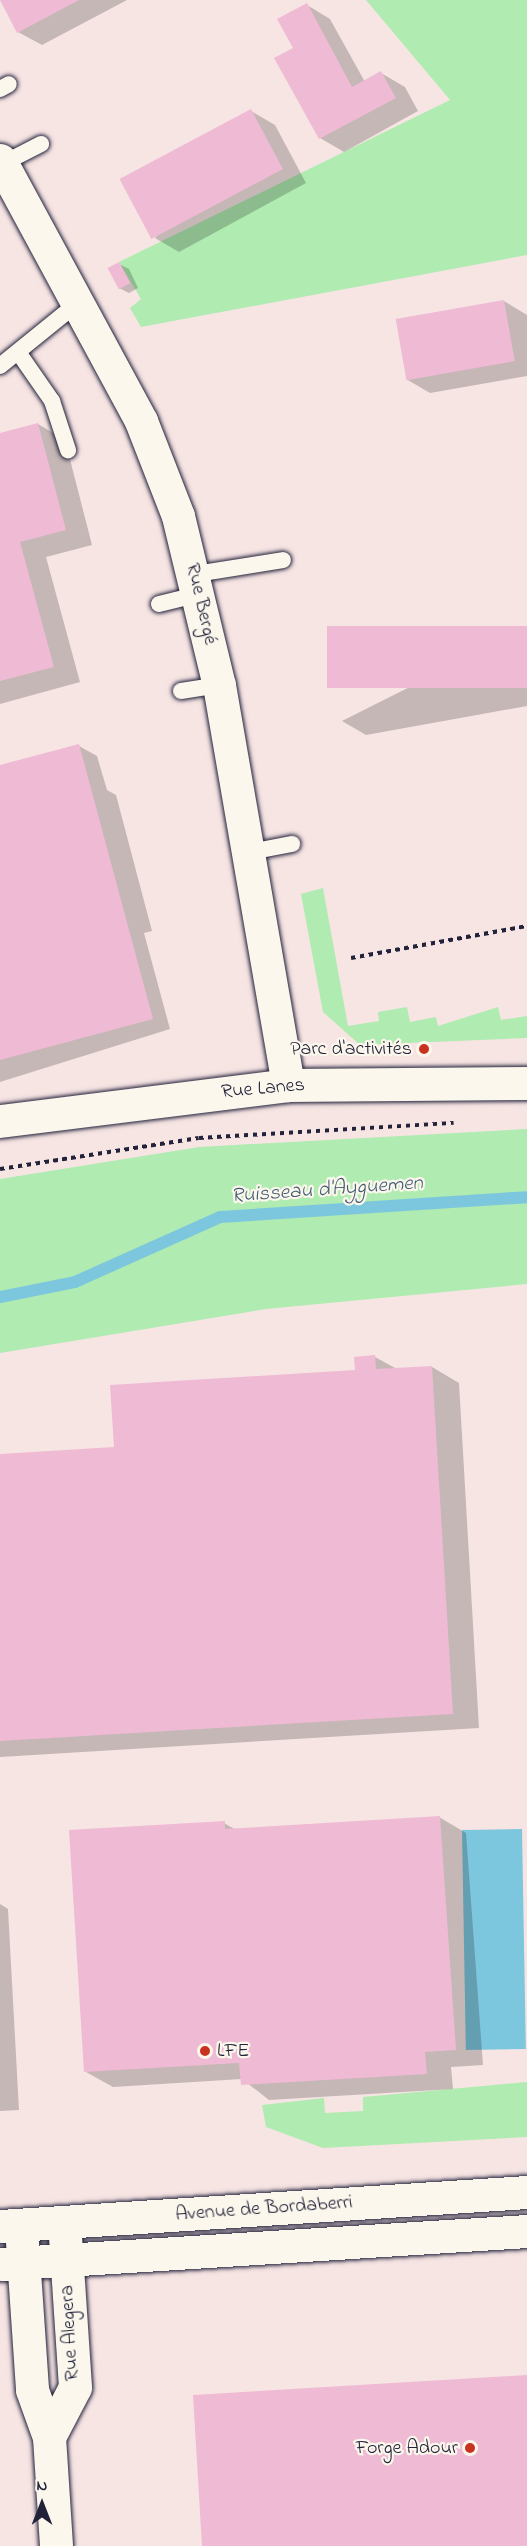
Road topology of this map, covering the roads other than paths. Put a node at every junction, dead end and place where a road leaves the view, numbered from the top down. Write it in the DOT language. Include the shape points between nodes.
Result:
graph roads {
  1 [pos="41,144"];
  2 [pos="1,162"];
  3 [pos="79,302"];
  4 [pos="18,351"];
  5 [pos="0,366"];
  6 [pos="68,450"];
  7 [pos="283,560"];
  8 [pos="198,584"];
  9 [pos="159,604"];
  10 [pos="219,685"];
  11 [pos="181,691"];
  12 [pos="292,844"];
  13 [pos="249,852"];
  14 [pos="527,1083"];
  15 [pos="288,1085"];
  16 [pos="0,1121"];
  17 [pos="527,2192"];
  18 [pos="64,2223"];
  19 [pos="10,2226"];
  20 [pos="527,2231"];
  21 [pos="66,2260"];
  22 [pos="12,2263"];
  23 [pos="49,2437"];
  24 [pos="56,2546"];
  1 -- 2 [label="lane"];
  2 -- 3 [label="street, Rue Bergé"];
  3 -- 4 [label="lane"];
  3 -- 8 [label="street, Rue Bergé" via="141,422"];
  4 -- 5 [label="lane"];
  4 -- 6 [label="lane" via="52,401"];
  7 -- 8 [label="lane"];
  8 -- 9 [label="lane"];
  8 -- 10 [label="street, Rue Bergé"];
  10 -- 11 [label="lane"];
  10 -- 13 [label="street, Rue Bergé"];
  12 -- 13 [label="lane"];
  13 -- 15 [label="street, Rue Bergé"];
  14 -- 15 [label="street, Rue Lanes"];
  15 -- 16 [label="street, Rue Lanes"];
  17 -- 18 [label="street, Avenue de Bordaberri"];
  18 -- 19 [label="street, Avenue de Bordaberri"];
  18 -- 21 [label="street, Rue Alegera"];
  19 -- 22 [label="street, Rue Alegera"];
  20 -- 21 [label="street, Avenue de Bordaberri"];
  21 -- 22 [label="street, Avenue de Bordaberri"];
  21 -- 23 [label="street, Rue Alegera" via="75,2386"];
  22 -- 23 [label="street, Rue Alegera" via="32,2390"];
  23 -- 24 [label="street, Rue Alegera"];
}
